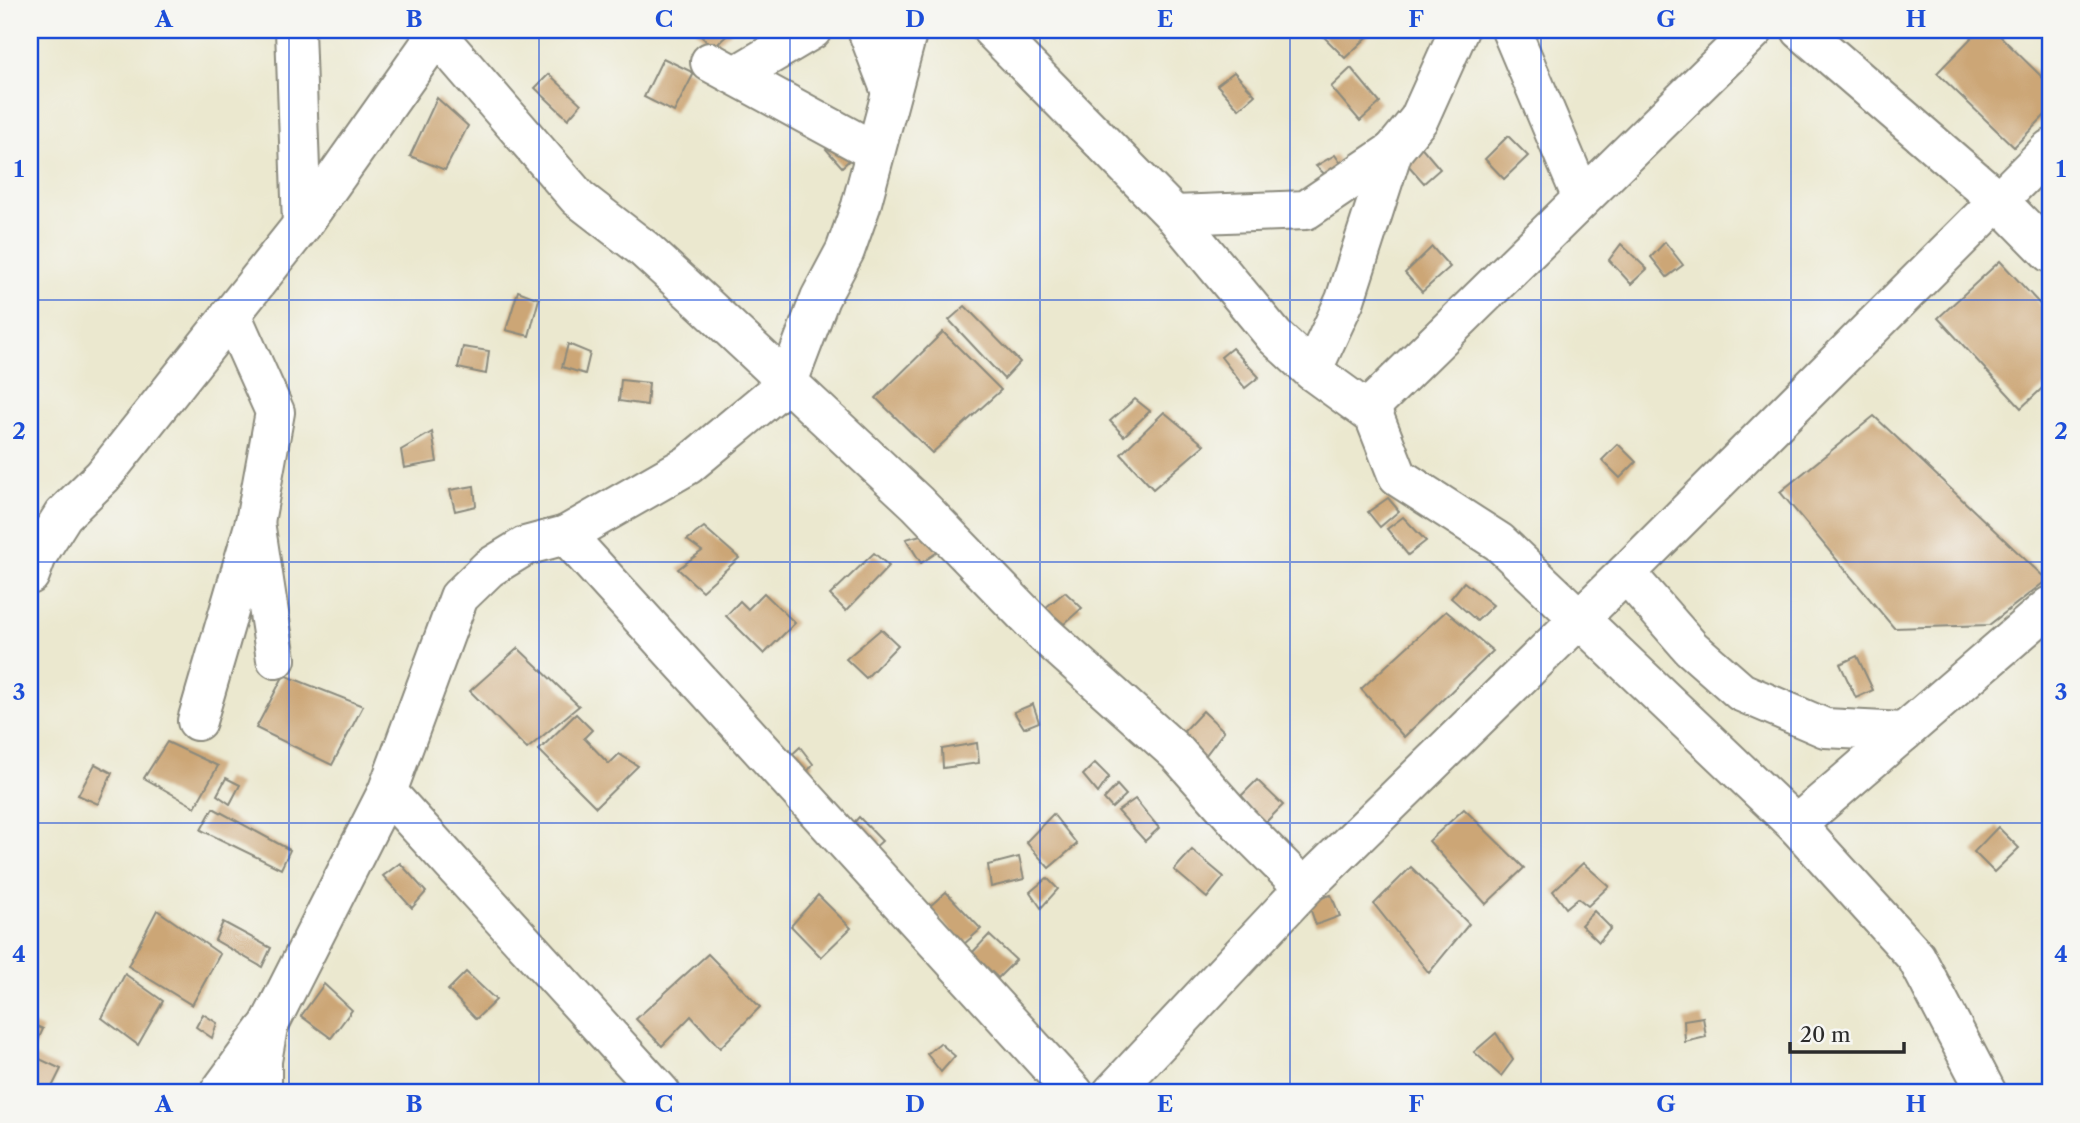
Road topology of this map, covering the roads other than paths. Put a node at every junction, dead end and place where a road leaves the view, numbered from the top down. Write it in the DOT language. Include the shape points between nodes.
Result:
graph roads {
  1 [pos="295,30"];
  2 [pos="812,30"];
  3 [pos="867,30"];
  4 [pos="908,30"];
  5 [pos="992,30"];
  6 [pos="1459,30"];
  7 [pos="1511,30"];
  8 [pos="1801,30"];
  9 [pos="438,32"];
  10 [pos="1742,34"];
  11 [pos="891,92"];
  12 [pos="2050,149"];
  13 [pos="874,151"];
  14 [pos="1393,152"];
  15 [pos="1582,198"];
  16 [pos="2000,202"];
  17 [pos="1174,215"];
  18 [pos="302,225"];
  19 [pos="2050,253"];
  20 [pos="1345,300"];
  21 [pos="231,314"];
  22 [pos="1275,337"];
  23 [pos="1312,371"];
  24 [pos="788,382"];
  25 [pos="1367,410"];
  26 [pos="255,522"];
  27 [pos="566,535"];
  28 [pos="1626,573"];
  29 [pos="30,575"];
  30 [pos="2050,607"];
  31 [pos="1581,617"];
  32 [pos="276,659"];
  33 [pos="1720,674"];
  34 [pos="1682,714"];
  35 [pos="197,721"];
  36 [pos="1904,732"];
  37 [pos="387,792"];
  38 [pos="1796,825"];
  39 [pos="1304,888"];
  40 [pos="268,1027"];
  41 [pos="219,1093"];
  42 [pos="262,1093"];
  43 [pos="661,1093"];
  44 [pos="1074,1093"];
  45 [pos="1112,1093"];
  46 [pos="1987,1093"];
  1 -- 18 [label="street"];
  2 -- 13 [label="street" via="723,68"];
  3 -- 11 [label="street"];
  4 -- 11 [label="street"];
  5 -- 17 [label="street"];
  6 -- 14 [label="street" via="1419,119"];
  7 -- 15 [label="street"];
  8 -- 16 [label="street"];
  9 -- 18 [label="street"];
  9 -- 24 [label="street" via="578,198 643,249"];
  10 -- 15 [label="street"];
  11 -- 13 [label="street"];
  12 -- 16 [label="street"];
  13 -- 24 [label="street" via="845,251 820,298"];
  14 -- 17 [label="street" via="1306,210"];
  14 -- 20 [label="street"];
  15 -- 25 [label="street"];
  16 -- 19 [label="street"];
  16 -- 28 [label="street"];
  17 -- 22 [label="street"];
  18 -- 21 [label="street"];
  20 -- 22 [label="street"];
  20 -- 23 [label="street"];
  21 -- 26 [label="street" via="275,412"];
  21 -- 29 [label="street" via="103,476 63,515"];
  22 -- 23 [label="street"];
  23 -- 25 [label="street"];
  24 -- 27 [label="street" via="688,466"];
  24 -- 39 [label="street" via="917,503 1042,632 1177,753"];
  25 -- 31 [label="street" via="1374,416 1398,477 1499,542"];
  26 -- 32 [label="street"];
  26 -- 35 [label="street"];
  27 -- 37 [label="street" via="525,546 489,568 458,597"];
  27 -- 44 [label="street"];
  28 -- 31 [label="street"];
  28 -- 33 [label="street" via="1691,648"];
  30 -- 36 [label="street"];
  31 -- 34 [label="street"];
  31 -- 39 [label="street"];
  33 -- 34 [label="street"];
  33 -- 36 [label="street" via="1741,692 1825,728"];
  34 -- 38 [label="street"];
  36 -- 38 [label="street"];
  37 -- 40 [label="street"];
  37 -- 43 [label="street"];
  38 -- 46 [label="street" via="1916,957"];
  39 -- 45 [label="street"];
  40 -- 41 [label="street"];
  40 -- 42 [label="street"];
}
